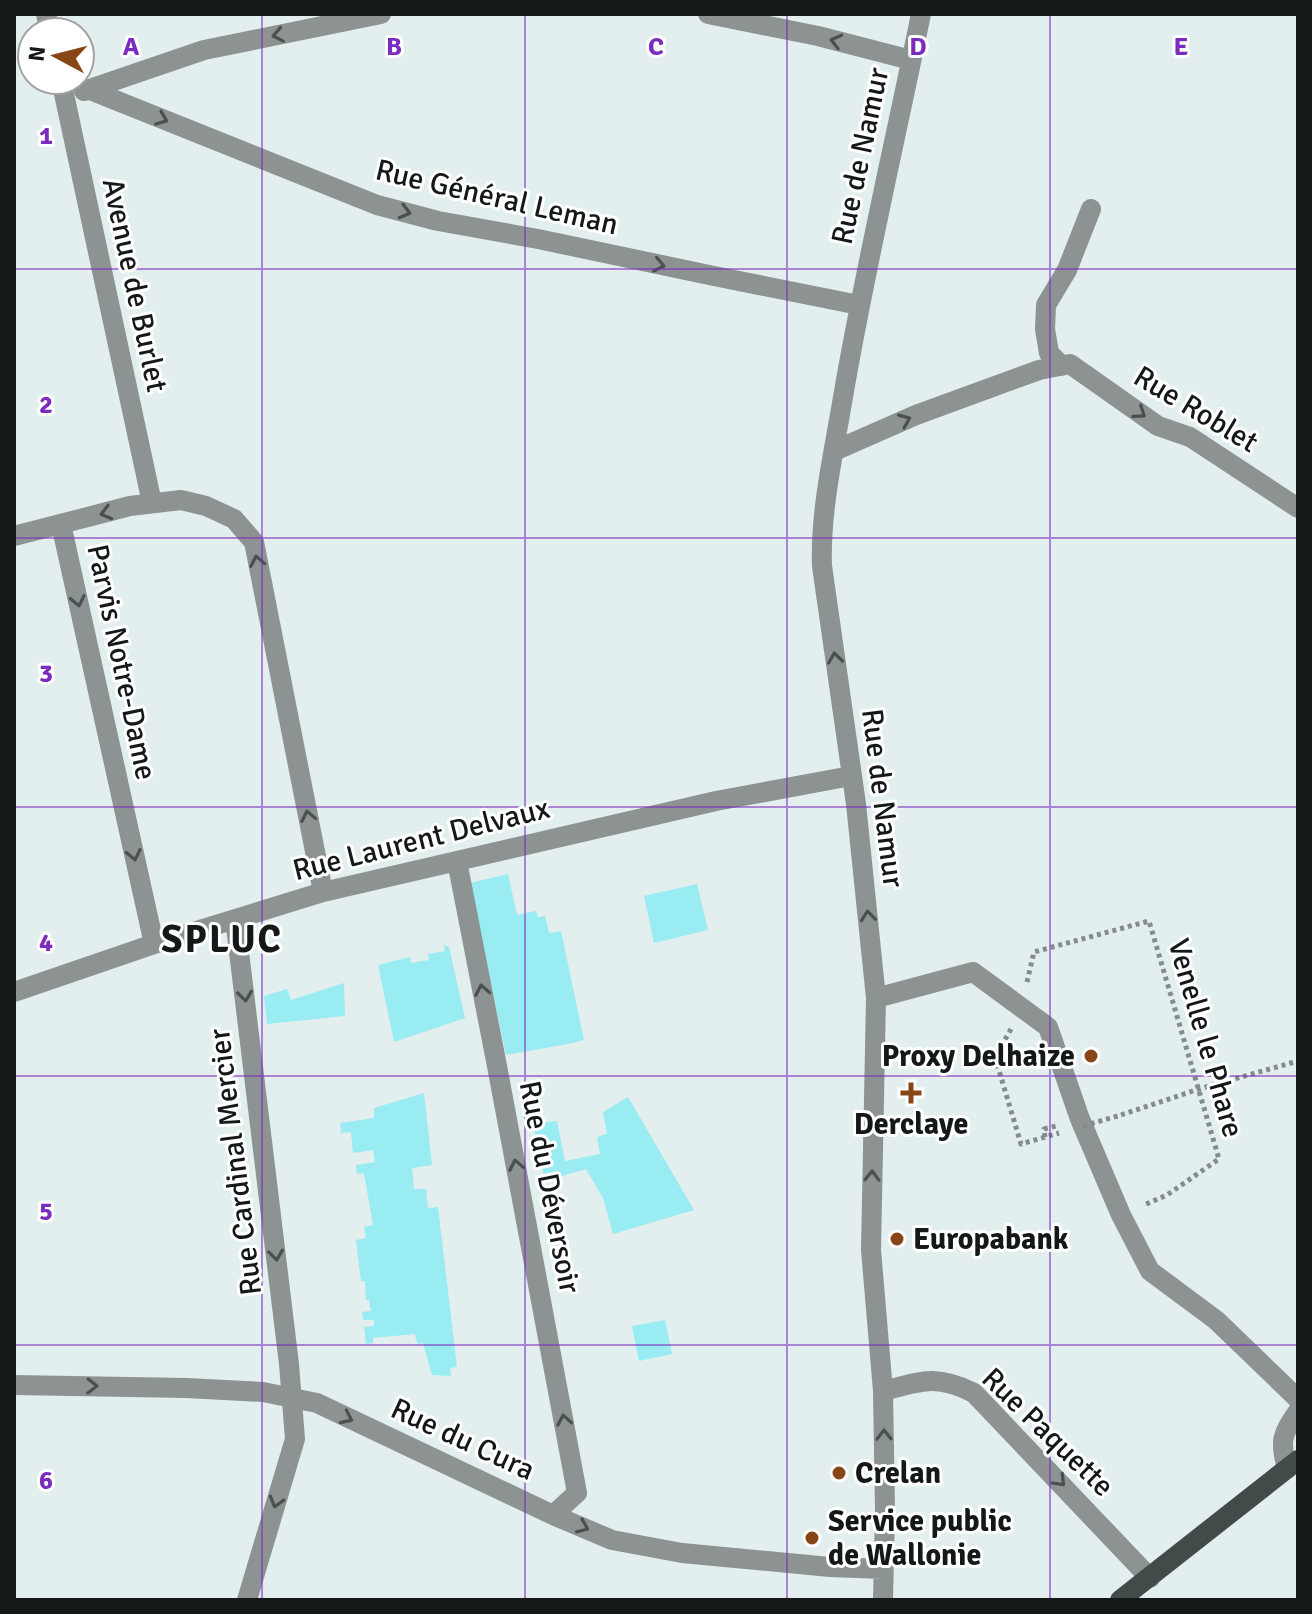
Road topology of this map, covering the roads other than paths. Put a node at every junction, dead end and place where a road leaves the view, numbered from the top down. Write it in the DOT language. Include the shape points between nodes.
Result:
graph roads {
  1 [pos="381,14"];
  2 [pos="708,14"];
  3 [pos="921,14"];
  4 [pos="911,60"];
  5 [pos="96,88"];
  6 [pos="96,92"];
  7 [pos="65,96"];
  8 [pos="1091,209"];
  9 [pos="859,305"];
  10 [pos="1062,366"];
  11 [pos="834,451"];
  12 [pos="152,503"];
  13 [pos="1298,508"];
  14 [pos="61,524"];
  15 [pos="14,536"];
  16 [pos="851,776"];
  17 [pos="457,861"];
  18 [pos="323,892"];
  19 [pos="235,919"];
  20 [pos="154,944"];
  21 [pos="14,992"];
  22 [pos="876,998"];
  23 [pos="14,1385"];
  24 [pos="883,1391"];
  25 [pos="293,1399"];
  26 [pos="1298,1399"];
  27 [pos="1298,1411"];
  28 [pos="1293,1464"];
  29 [pos="553,1515"];
  30 [pos="883,1569"];
  31 [pos="1150,1578"];
  32 [pos="247,1600"];
  33 [pos="883,1600"];
  34 [pos="1120,1600"];
  1 -- 5 [label="street, one-way" via="204,50"];
  4 -- 2 [label="street, one-way"];
  3 -- 4 [label="street, Rue de Namur"];
  4 -- 9 [label="street, Rue de Namur"];
  6 -- 9 [label="street, Rue Général Leman, one-way" via="377,205"];
  7 -- 12 [label="street, Avenue de Burlet"];
  8 -- 10 [label="street" via="1067,270 1046,305 1049,353"];
  9 -- 11 [label="street, Rue de Namur"];
  11 -- 10 [label="street, one-way" via="916,415"];
  10 -- 13 [label="street, Rue Roblet, one-way" via="1070,364 1158,426 1190,437"];
  16 -- 11 [label="street, Rue de Namur, one-way" via="822,566"];
  12 -- 14 [label="street, Parvis Notre-Dame, one-way"];
  18 -- 12 [label="street, Parvis Notre-Dame, one-way" via="254,542 234,519 206,506 181,500"];
  14 -- 15 [label="street"];
  14 -- 20 [label="street, Parvis Notre-Dame, one-way"];
  16 -- 17 [label="street, Rue Laurent Delvaux" via="716,801"];
  22 -- 16 [label="street, Rue de Namur, one-way"];
  17 -- 18 [label="street, Rue Laurent Delvaux"];
  29 -- 17 [label="street, Rue du Déversoir, one-way" via="577,1493"];
  18 -- 19 [label="street, Rue Laurent Delvaux"];
  19 -- 20 [label="street, Rue Laurent Delvaux"];
  19 -- 25 [label="street, Rue Cardinal Mercier, one-way"];
  20 -- 21 [label="street, Rue Laurent Delvaux"];
  24 -- 22 [label="street, Rue de Namur, one-way" via="871,1250"];
  22 -- 26 [label="street" via="973,972 1048,1027 1080,1119 1150,1271 1216,1320"];
  23 -- 25 [label="street, Rue du Cura, one-way" via="186,1388"];
  30 -- 24 [label="street, Rue de Namur, one-way"];
  24 -- 31 [label="street, Rue Paquette, one-way" via="927,1380 954,1383 974,1393"];
  25 -- 29 [label="street, Rue du Cura, one-way" via="317,1403"];
  25 -- 32 [label="street, Rue Cardinal Mercier, one-way" via="295,1439"];
  27 -- 28 [label="street" via="1285,1430 1282,1447"];
  28 -- 31 [label="main road"];
  29 -- 30 [label="street, Rue du Cura, one-way" via="612,1540 682,1553"];
  30 -- 33 [label="street, Rue de Namur"];
  31 -- 34 [label="main road"];
}
